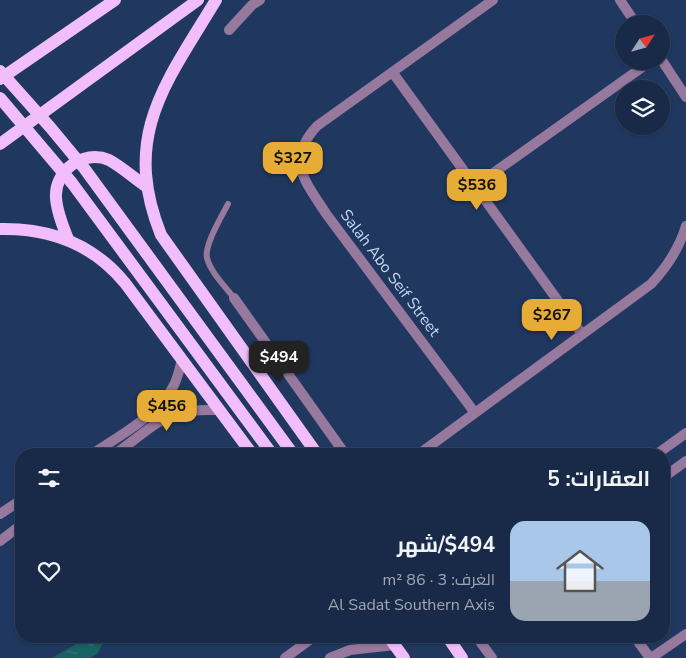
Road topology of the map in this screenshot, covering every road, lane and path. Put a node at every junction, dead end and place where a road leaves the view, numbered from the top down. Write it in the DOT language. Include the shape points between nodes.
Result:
graph roads {
  1 [pos="115,0"];
  2 [pos="198,0"];
  3 [pos="216,0"];
  4 [pos="260,0"];
  5 [pos="494,0"];
  6 [pos="620,0"];
  7 [pos="630,15"];
  8 [pos="229,30"];
  9 [pos="638,70"];
  10 [pos="668,70"];
  11 [pos="0,71"];
  12 [pos="392,73"];
  13 [pos="0,79"];
  14 [pos="686,97"];
  15 [pos="0,98"];
  16 [pos="0,144"];
  17 [pos="475,186"];
  18 [pos="147,187"];
  19 [pos="228,204"];
  20 [pos="686,226"];
  21 [pos="0,229"];
  22 [pos="68,240"];
  23 [pos="234,298"];
  24 [pos="582,334"];
  25 [pos="182,359"];
  26 [pos="220,410"];
  27 [pos="475,413"];
  28 [pos="685,435"];
  29 [pos="110,448"];
  30 [pos="124,448"];
  31 [pos="248,448"];
  32 [pos="268,448"];
  33 [pos="289,448"];
  34 [pos="313,448"];
  35 [pos="341,448"];
  36 [pos="427,448"];
  37 [pos="666,448"];
  38 [pos="686,461"];
  39 [pos="670,473"];
  40 [pos="15,504"];
  41 [pos="0,514"];
  42 [pos="15,530"];
  43 [pos="0,541"];
  44 [pos="686,634"];
  45 [pos="305,643"];
  46 [pos="382,643"];
  47 [pos="393,643"];
  48 [pos="452,643"];
  49 [pos="481,643"];
  50 [pos="639,643"];
  51 [pos="285,658"];
  52 [pos="330,658"];
  53 [pos="404,658"];
  54 [pos="462,658"];
  55 [pos="492,658"];
  56 [pos="651,658"];
  1 -- 13 [label="main road"];
  2 -- 16 [label="main road"];
  3 -- 18 [label="main road" via="157,100 148,137"];
  4 -- 8 [label="street"];
  5 -- 12 [label="street, Salah Abo Seif Street"];
  6 -- 7 [label="street"];
  9 -- 17 [label="street"];
  10 -- 14 [label="street"];
  11 -- 33 [label="main road, bridge" via="84,168"];
  12 -- 17 [label="street"];
  12 -- 27 [label="street, Salah Abo Seif Street" via="306,137 300,168 327,215"];
  15 -- 32 [label="main road, bridge" via="72,183"];
  17 -- 24 [label="street"];
  18 -- 22 [label="main road" via="102,158 86,158 72,165 61,177 56,192 57,208"];
  18 -- 34 [label="main road" via="161,235"];
  19 -- 23 [label="lane" via="207,247 207,257"];
  20 -- 24 [label="street" via="674,255 657,277"];
  21 -- 22 [label="main road" via="32,230"];
  22 -- 25 [label="main road" via="90,250 117,272"];
  23 -- 35 [label="street"];
  24 -- 27 [label="street"];
  25 -- 26 [label="main road"];
  25 -- 29 [label="street" via="175,384 166,399"];
  26 -- 30 [label="street" via="177,413"];
  26 -- 31 [label="main road"];
  27 -- 36 [label="street"];
  28 -- 37 [label="street"];
  38 -- 39 [label="street"];
  40 -- 41 [label="street"];
  42 -- 43 [label="street"];
  44 -- 56 [label="street"];
  45 -- 51 [label="street"];
  46 -- 52 [label="street"];
  47 -- 53 [label="main road"];
  48 -- 54 [label="main road"];
  49 -- 55 [label="street"];
  50 -- 56 [label="street"];
}
